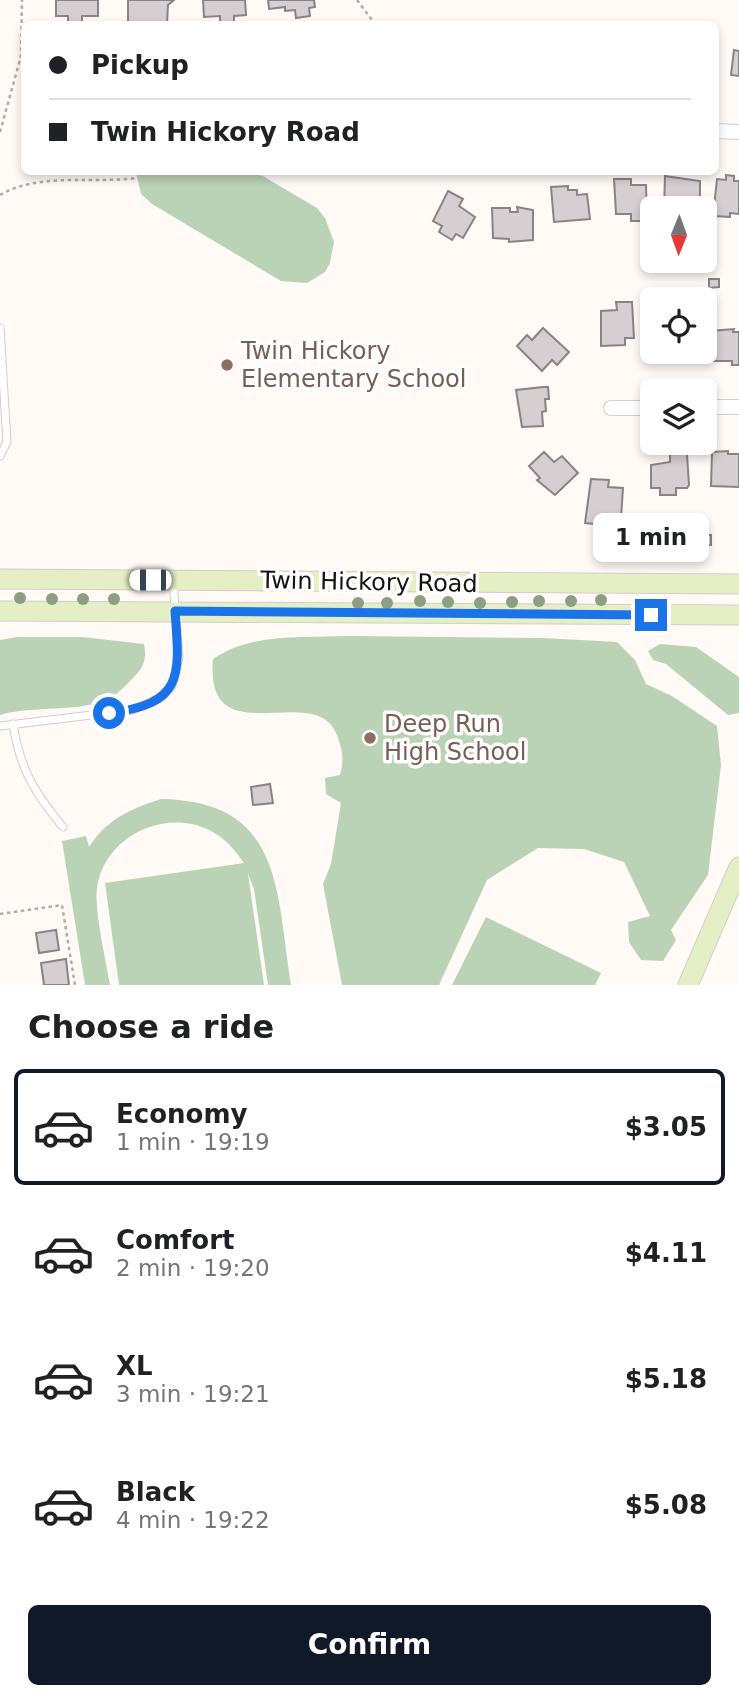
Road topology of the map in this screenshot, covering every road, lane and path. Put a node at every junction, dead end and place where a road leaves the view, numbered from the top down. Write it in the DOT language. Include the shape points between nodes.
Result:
graph roads {
  1 [pos="22,0"];
  2 [pos="357,0"];
  3 [pos="22,21"];
  4 [pos="373,21"];
  5 [pos="21,56"];
  6 [pos="719,131"];
  7 [pos="0,132"];
  8 [pos="739,132"];
  9 [pos="136,178"];
  10 [pos="0,195"];
  11 [pos="0,328"];
  12 [pos="717,407"];
  13 [pos="739,407"];
  14 [pos="611,408"];
  15 [pos="640,408"];
  16 [pos="0,456"];
  17 [pos="0,579"];
  18 [pos="173,580"];
  19 [pos="739,584"];
  20 [pos="0,611"];
  21 [pos="175,611"];
  22 [pos="739,615"];
  23 [pos="13,724"];
  24 [pos="0,726"];
  25 [pos="63,827"];
  26 [pos="739,867"];
  27 [pos="0,914"];
  28 [pos="75,985"];
  29 [pos="688,985"];
  1 -- 3 [label="path"];
  2 -- 4 [label="path"];
  5 -- 7 [label="path"];
  6 -- 8 [label="street"];
  9 -- 10 [label="path" via="38,183"];
  11 -- 16 [label="lane" via="7,442"];
  12 -- 13 [label="street"];
  14 -- 15 [label="street"];
  17 -- 18 [label="main road, Twin Hickory Road"];
  18 -- 19 [label="main road, Twin Hickory Road"];
  18 -- 21 [label="lane"];
  20 -- 21 [label="main road, Twin Hickory Road"];
  21 -- 22 [label="main road, Twin Hickory Road"];
  21 -- 23 [label="lane" via="177,672 162,697 133,710"];
  23 -- 24 [label="lane"];
  23 -- 25 [label="lane" via="22,770"];
  26 -- 29 [label="main road"];
  27 -- 28 [label="path" via="62,905"];
}
